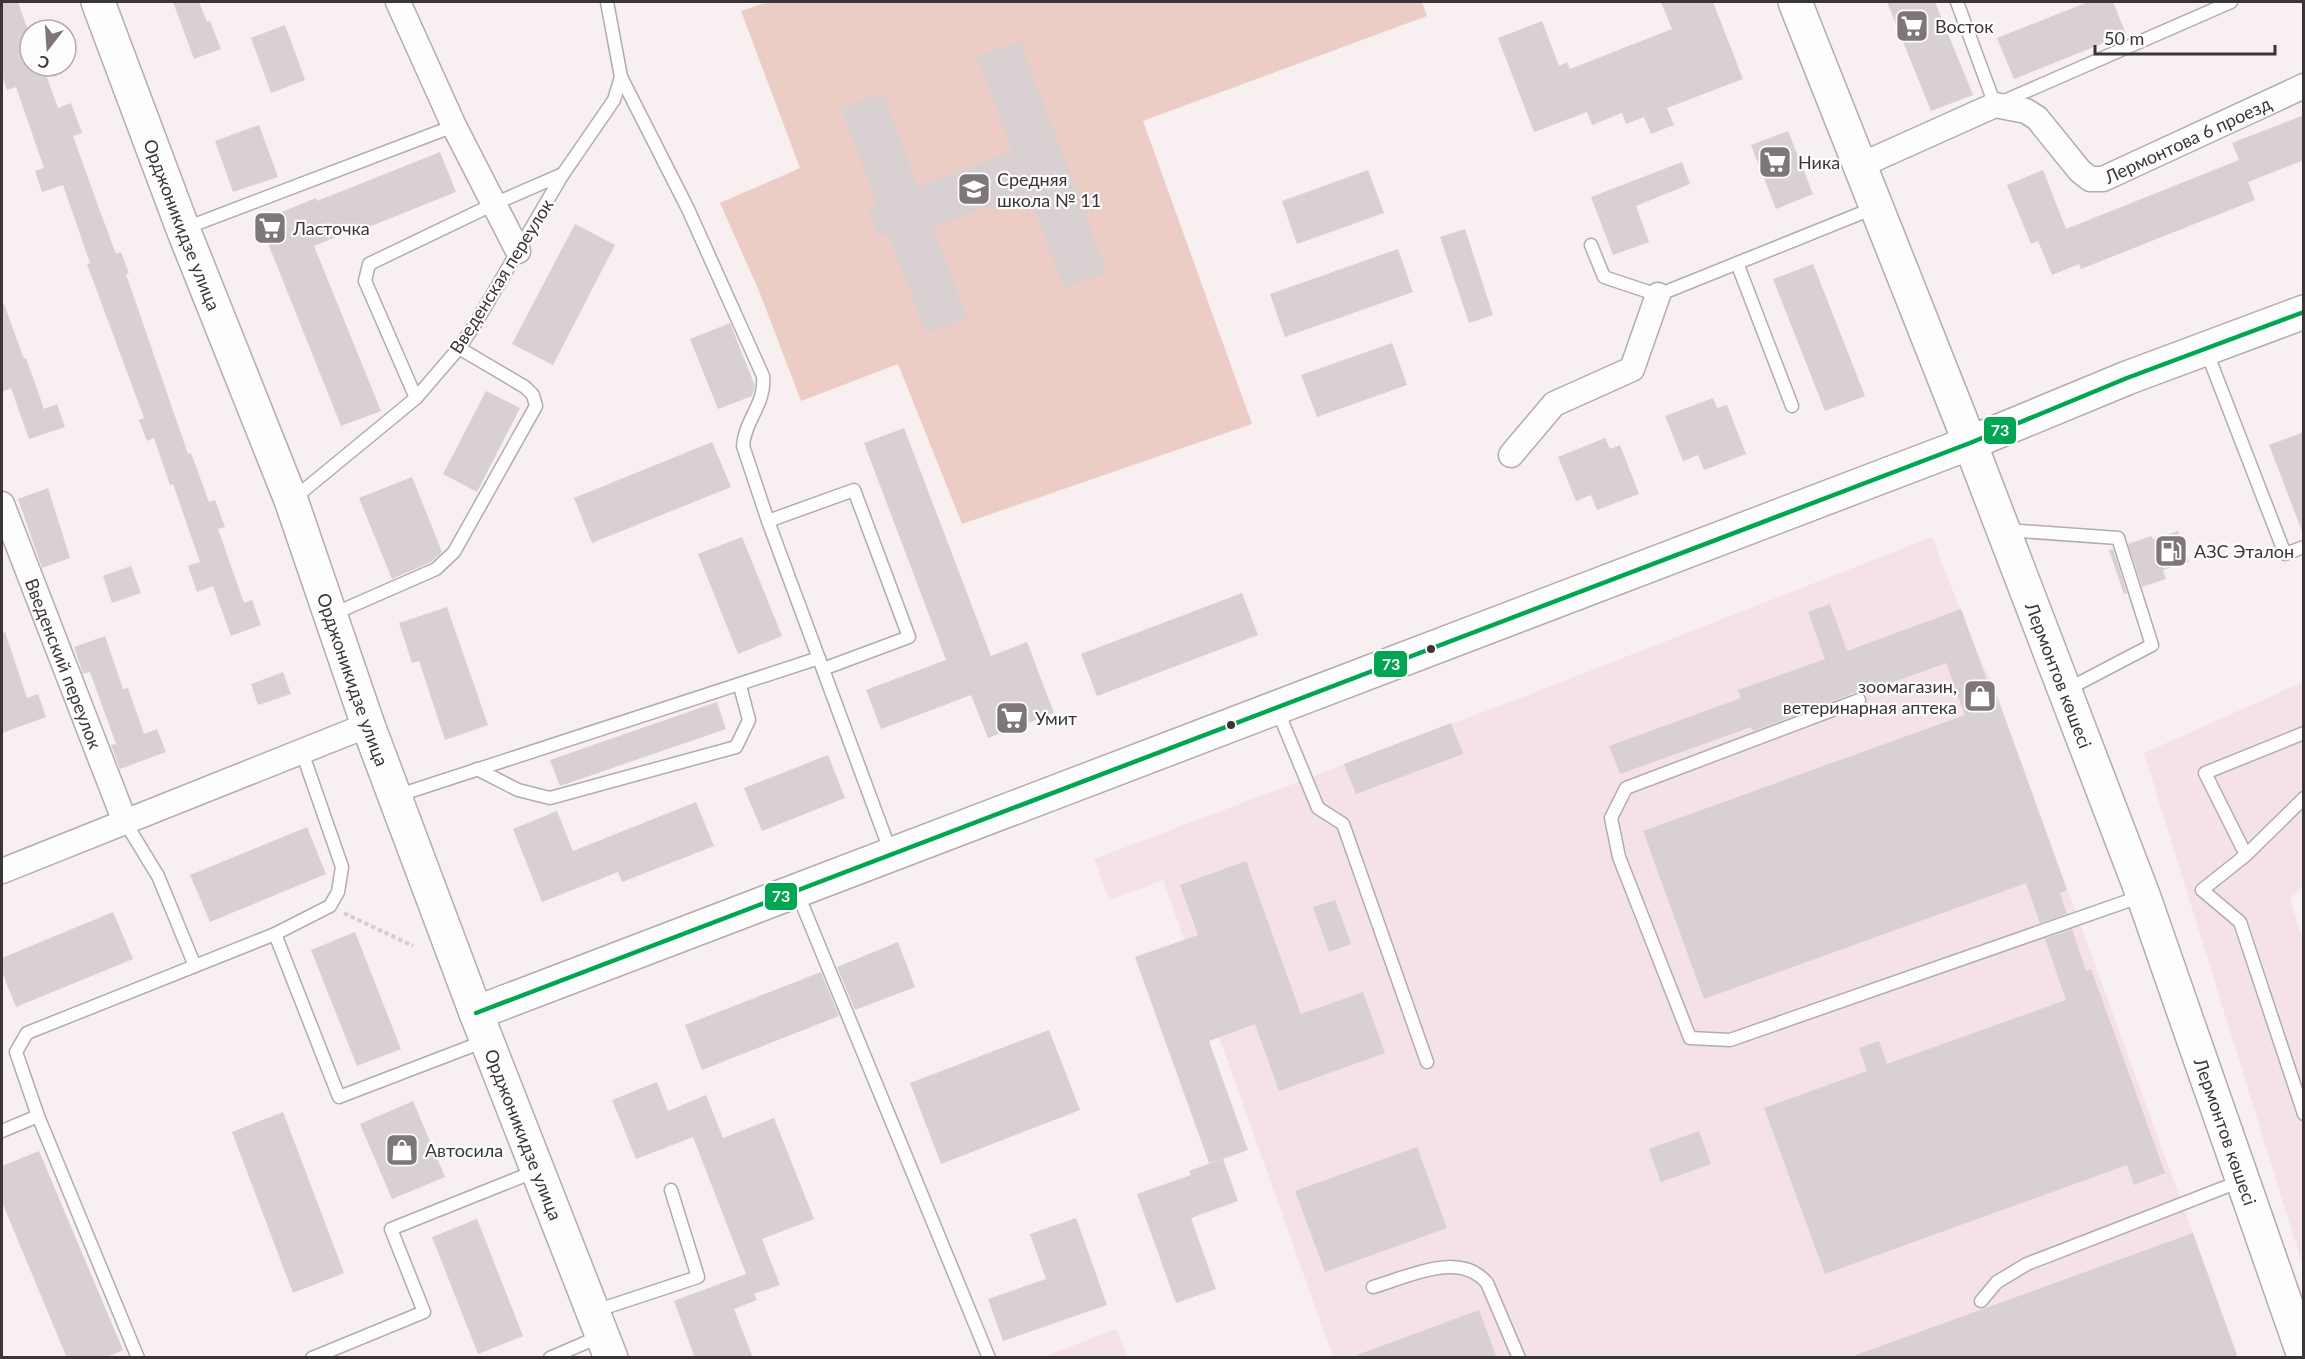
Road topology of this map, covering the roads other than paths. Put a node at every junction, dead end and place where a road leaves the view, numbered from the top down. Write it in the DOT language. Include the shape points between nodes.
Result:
graph roads {
  1 [pos="98,2"];
  2 [pos="398,2"];
  3 [pos="607,2"];
  4 [pos="1795,2"];
  5 [pos="1957,2"];
  6 [pos="2231,2"];
  7 [pos="621,77"];
  8 [pos="2304,86"];
  9 [pos="1995,105"];
  10 [pos="454,126"];
  11 [pos="1859,166"];
  12 [pos="563,174"];
  13 [pos="494,204"];
  14 [pos="1875,207"];
  15 [pos="183,229"];
  16 [pos="1591,245"];
  17 [pos="518,251"];
  18 [pos="1737,263"];
  19 [pos="1658,295"];
  20 [pos="2304,312"];
  21 [pos="459,348"];
  22 [pos="2206,349"];
  23 [pos="416,398"];
  24 [pos="1792,406"];
  25 [pos="1970,443"];
  26 [pos="1512,455"];
  27 [pos="291,500"];
  28 [pos="2,504"];
  29 [pos="768,521"];
  30 [pos="2003,530"];
  31 [pos="2304,547"];
  32 [pos="331,615"];
  33 [pos="821,664"];
  34 [pos="740,686"];
  35 [pos="2064,690"];
  36 [pos="1860,700"];
  37 [pos="1277,708"];
  38 [pos="368,725"];
  39 [pos="2304,733"];
  40 [pos="302,752"];
  41 [pos="477,770"];
  42 [pos="395,796"];
  43 [pos="2304,798"];
  44 [pos="125,822"];
  45 [pos="892,854"];
  46 [pos="2246,855"];
  47 [pos="2,871"];
  48 [pos="796,891"];
  49 [pos="2143,895"];
  50 [pos="275,934"];
  51 [pos="195,966"];
  52 [pos="481,1027"];
  53 [pos="1427,1062"];
  54 [pos="2304,1114"];
  55 [pos="38,1116"];
  56 [pos="2,1131"];
  57 [pos="537,1170"];
  58 [pos="2242,1180"];
  59 [pos="671,1190"];
  60 [pos="1373,1287"];
  61 [pos="1981,1301"];
  62 [pos="602,1335"];
  63 [pos="2304,1356"];
  64 [pos="138,1358"];
  65 [pos="312,1358"];
  66 [pos="550,1358"];
  67 [pos="989,1358"];
  68 [pos="1519,1358"];
  1 -- 15 [label="street, Орджоникидзе улица"];
  2 -- 10 [label="street"];
  3 -- 7 [label="lane"];
  4 -- 11 [label="street, Лермонтов көшесі"];
  5 -- 9 [label="lane"];
  6 -- 9 [label="lane"];
  7 -- 12 [label="lane, Введенская переулок" via="614,100"];
  7 -- 29 [label="lane" via="688,209 763,376 765,389 744,434 743,446"];
  8 -- 9 [label="street, Лермонтова 6 проезд" via="2103,178 2090,179 2037,118 2026,111"];
  9 -- 11 [label="street"];
  10 -- 13 [label="street"];
  10 -- 15 [label="lane"];
  11 -- 14 [label="street, Лермонтов көшесі"];
  12 -- 13 [label="lane"];
  12 -- 17 [label="lane, Введенская переулок"];
  13 -- 17 [label="street"];
  13 -- 23 [label="lane" via="369,264 365,281"];
  14 -- 18 [label="lane"];
  14 -- 25 [label="street, Лермонтов көшесі"];
  15 -- 27 [label="street, Орджоникидзе улица"];
  16 -- 19 [label="lane" via="1604,277"];
  17 -- 21 [label="lane, Введенская переулок"];
  18 -- 19 [label="lane"];
  18 -- 24 [label="lane"];
  19 -- 26 [label="street" via="1632,369 1554,404"];
  20 -- 22 [label="street"];
  21 -- 23 [label="lane, Введенская переулок"];
  21 -- 32 [label="lane" via="525,387 536,406 454,552 436,569"];
  22 -- 25 [label="street"];
  22 -- 31 [label="lane" via="2285,554"];
  23 -- 27 [label="lane, Введенская переулок"];
  25 -- 30 [label="street, Лермонтов көшесі"];
  25 -- 37 [label="street"];
  27 -- 32 [label="street, Орджоникидзе улица"];
  28 -- 44 [label="street, Введенский переулок"];
  29 -- 33 [label="lane"];
  29 -- 33 [label="lane" via="854,490 909,637"];
  30 -- 35 [label="street, Лермонтов көшесі"];
  30 -- 35 [label="lane" via="2118,538 2152,645"];
  32 -- 38 [label="street, Орджоникидзе улица"];
  33 -- 34 [label="lane"];
  33 -- 45 [label="lane"];
  34 -- 41 [label="lane"];
  34 -- 41 [label="lane" via="749,720 736,747 550,798 518,790"];
  35 -- 49 [label="street, Лермонтов көшесі"];
  36 -- 49 [label="lane" via="1626,788 1611,818 1619,857 1690,1038 1730,1040"];
  37 -- 45 [label="street"];
  37 -- 53 [label="lane" via="1318,808 1343,824"];
  38 -- 40 [label="street"];
  38 -- 42 [label="street, Орджоникидзе улица"];
  39 -- 46 [label="lane" via="2205,773"];
  40 -- 44 [label="street"];
  40 -- 50 [label="lane" via="342,867 338,892 330,906"];
  41 -- 42 [label="lane"];
  42 -- 52 [label="street, Орджоникидзе улица"];
  43 -- 46 [label="lane"];
  44 -- 47 [label="street"];
  44 -- 51 [label="lane" via="158,876"];
  45 -- 48 [label="street"];
  46 -- 54 [label="lane" via="2202,890 2240,922"];
  48 -- 52 [label="street"];
  48 -- 67 [label="lane"];
  49 -- 58 [label="street, Лермонтов көшесі"];
  50 -- 51 [label="lane"];
  50 -- 52 [label="lane" via="339,1097"];
  51 -- 55 [label="lane" via="27,1033 16,1052"];
  52 -- 57 [label="street, Орджоникидзе улица"];
  55 -- 56 [label="lane"];
  55 -- 64 [label="lane"];
  57 -- 62 [label="street, Орджоникидзе улица"];
  57 -- 65 [label="lane" via="391,1229 424,1312"];
  58 -- 61 [label="lane" via="2026,1264 1997,1282"];
  58 -- 63 [label="street, Лермонтов көшесі"];
  59 -- 62 [label="lane" via="698,1277"];
  60 -- 68 [label="lane" via="1444,1267 1465,1268 1479,1274 1487,1283"];
  62 -- 66 [label="lane"];
}
